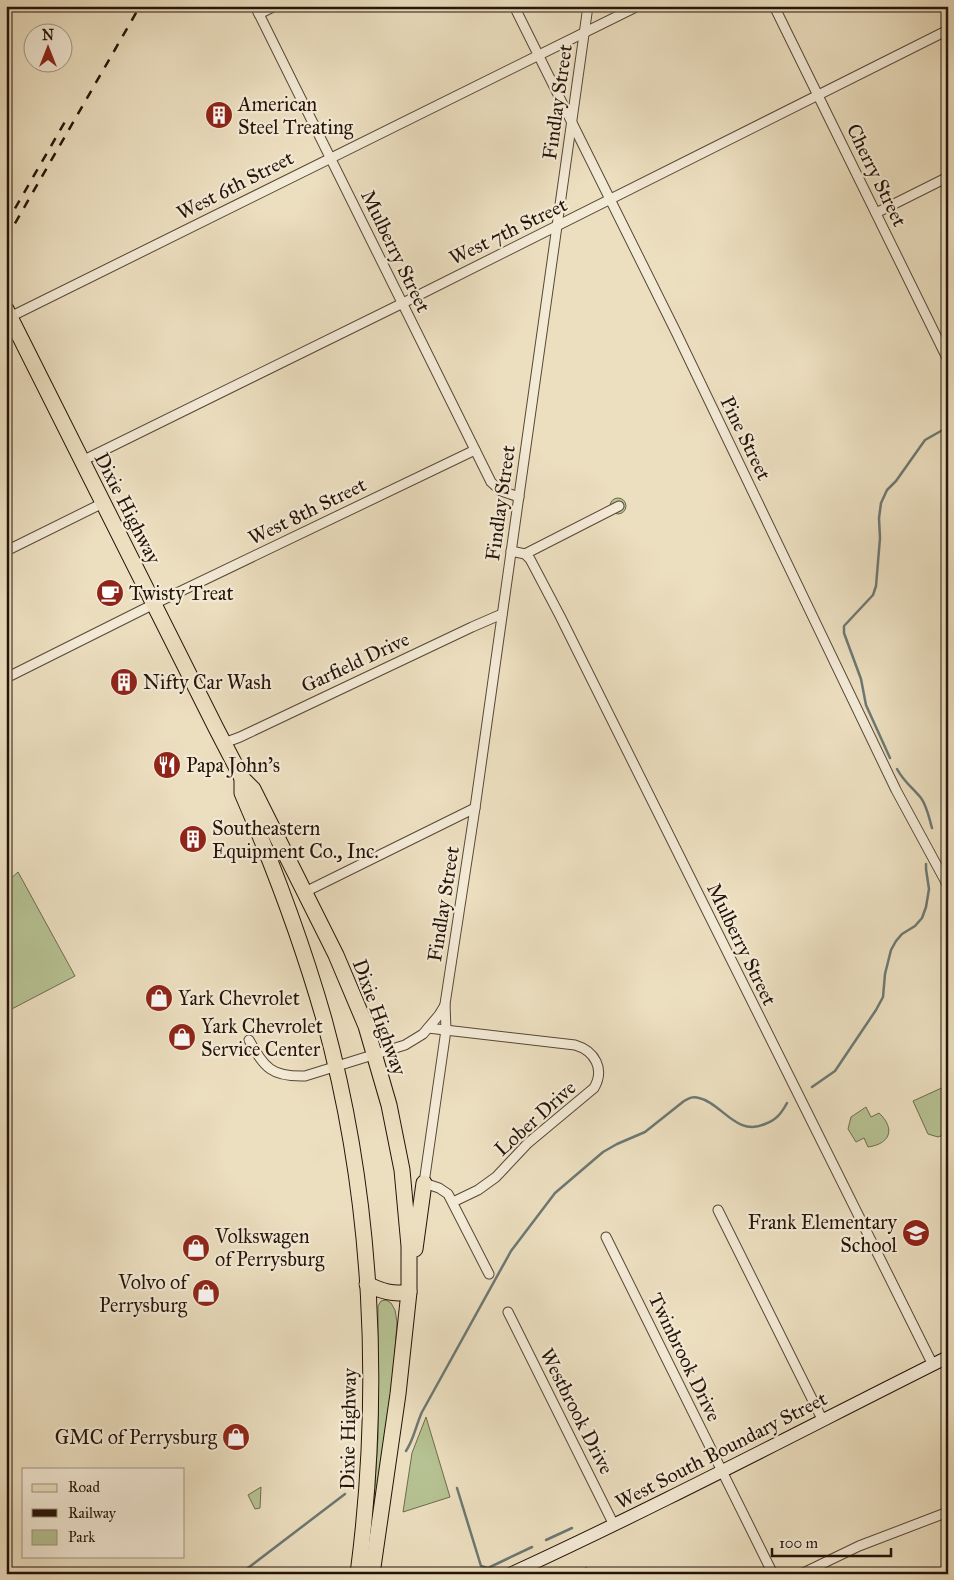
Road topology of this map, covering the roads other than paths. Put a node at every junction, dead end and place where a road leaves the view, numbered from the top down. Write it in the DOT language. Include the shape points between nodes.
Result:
graph roads {
  1 [pos="275,6"];
  2 [pos="514,6"];
  3 [pos="588,6"];
  4 [pos="638,6"];
  5 [pos="774,6"];
  6 [pos="257,10"];
  7 [pos="948,30"];
  8 [pos="584,33"];
  9 [pos="538,55"];
  10 [pos="818,96"];
  11 [pos="572,120"];
  12 [pos="330,158"];
  13 [pos="948,177"];
  14 [pos="610,200"];
  15 [pos="876,212"];
  16 [pos="558,225"];
  17 [pos="403,303"];
  18 [pos="8,313"];
  19 [pos="948,360"];
  20 [pos="475,450"];
  21 [pos="82,460"];
  22 [pos="519,496"];
  23 [pos="104,503"];
  24 [pos="619,506"];
  25 [pos="6,551"];
  26 [pos="511,551"];
  27 [pos="525,554"];
  28 [pos="154,604"];
  29 [pos="502,614"];
  30 [pos="6,678"];
  31 [pos="224,743"];
  32 [pos="242,778"];
  33 [pos="475,808"];
  34 [pos="948,886"];
  35 [pos="304,892"];
  36 [pos="445,1004"];
  37 [pos="428,1028"];
  38 [pos="446,1030"];
  39 [pos="250,1040"];
  40 [pos="376,1055"];
  41 [pos="336,1068"];
  42 [pos="424,1183"];
  43 [pos="453,1202"];
  44 [pos="718,1210"];
  45 [pos="606,1236"];
  46 [pos="489,1274"];
  47 [pos="367,1284"];
  48 [pos="409,1292"];
  49 [pos="508,1312"];
  50 [pos="948,1358"];
  51 [pos="932,1365"];
  52 [pos="822,1419"];
  53 [pos="723,1472"];
  54 [pos="368,1490"];
  55 [pos="948,1512"];
  56 [pos="614,1525"];
  57 [pos="358,1574"];
  58 [pos="364,1574"];
  59 [pos="372,1574"];
  60 [pos="510,1574"];
  61 [pos="773,1574"];
  62 [pos="801,1574"];
  1 -- 6 [label="street"];
  2 -- 9 [label="street, Pine Street"];
  3 -- 8 [label="street, Findlay Street"];
  4 -- 8 [label="street, West 6th Street"];
  5 -- 10 [label="street, Cherry Street"];
  6 -- 12 [label="street, Mulberry Street"];
  7 -- 10 [label="street, West 7th Street"];
  8 -- 9 [label="street, West 6th Street"];
  8 -- 11 [label="street, Findlay Street"];
  9 -- 11 [label="street, Pine Street"];
  9 -- 12 [label="street, West 6th Street"];
  10 -- 14 [label="street, West 7th Street"];
  10 -- 15 [label="street, Cherry Street"];
  11 -- 14 [label="street, Pine Street"];
  11 -- 16 [label="street, Findlay Street"];
  12 -- 17 [label="street, Mulberry Street"];
  12 -- 18 [label="street, West 6th Street"];
  13 -- 15 [label="street"];
  14 -- 16 [label="street, West 7th Street"];
  14 -- 34 [label="street, Pine Street" via="896,790"];
  15 -- 19 [label="street, Cherry Street"];
  16 -- 17 [label="street, West 7th Street"];
  16 -- 22 [label="street, Findlay Street"];
  17 -- 20 [label="street, Mulberry Street"];
  17 -- 21 [label="street, West 7th Street"];
  18 -- 21 [label="main road, Dixie Highway"];
  20 -- 22 [label="street, Mulberry Street" via="495,488"];
  20 -- 28 [label="street, West 8th Street"];
  21 -- 23 [label="main road, Dixie Highway"];
  22 -- 26 [label="street, Findlay Street"];
  23 -- 25 [label="street"];
  23 -- 28 [label="main road, Dixie Highway"];
  24 -- 27 [label="street"];
  26 -- 27 [label="street"];
  26 -- 29 [label="street, Findlay Street"];
  27 -- 51 [label="street, Mulberry Street" via="607,710"];
  28 -- 30 [label="street, West 8th Street"];
  28 -- 31 [label="main road, Dixie Highway"];
  29 -- 31 [label="street, Garfield Drive"];
  29 -- 33 [label="street, Findlay Street"];
  31 -- 32 [label="main road, Dixie Highway"];
  32 -- 35 [label="main road, Dixie Highway" via="253,789"];
  32 -- 41 [label="main road, Dixie Highway" via="242,793 278,879 306,960"];
  33 -- 35 [label="street"];
  33 -- 36 [label="street, Findlay Street"];
  35 -- 40 [label="main road, Dixie Highway" via="353,993"];
  36 -- 37 [label="street, Findlay Street"];
  36 -- 38 [label="street, Findlay Street"];
  37 -- 38 [label="street, Lober Drive"];
  37 -- 40 [label="street, Findlay Street" via="405,1045"];
  38 -- 42 [label="street, Findlay Street"];
  38 -- 43 [label="street, Lober Drive" via="575,1045 592,1054 599,1071 594,1088 528,1142 496,1178"];
  39 -- 41 [label="street, Findlay Street" via="262,1062 280,1074 305,1076"];
  40 -- 41 [label="street, Findlay Street"];
  40 -- 48 [label="main road, Dixie Highway" via="402,1170"];
  41 -- 47 [label="main road, Dixie Highway" via="355,1167"];
  42 -- 43 [label="street" via="443,1190"];
  42 -- 48 [label="main road"];
  43 -- 46 [label="street"];
  44 -- 52 [label="street"];
  45 -- 53 [label="street, Twinbrook Drive"];
  47 -- 48 [label="main road" via="380,1291"];
  47 -- 54 [label="main road, Dixie Highway" via="370,1370"];
  48 -- 59 [label="main road, Dixie Highway"];
  49 -- 56 [label="street, Westbrook Drive"];
  50 -- 51 [label="street, West South Boundary Street"];
  51 -- 52 [label="street, West South Boundary Street"];
  52 -- 53 [label="street, West South Boundary Street"];
  53 -- 56 [label="street, West South Boundary Street"];
  53 -- 61 [label="street, Twinbrook Drive"];
  54 -- 57 [label="main road, Dixie Highway"];
  54 -- 58 [label="main road" via="369,1533"];
  55 -- 62 [label="street" via="859,1546"];
  56 -- 60 [label="street, West South Boundary Street"];
}
